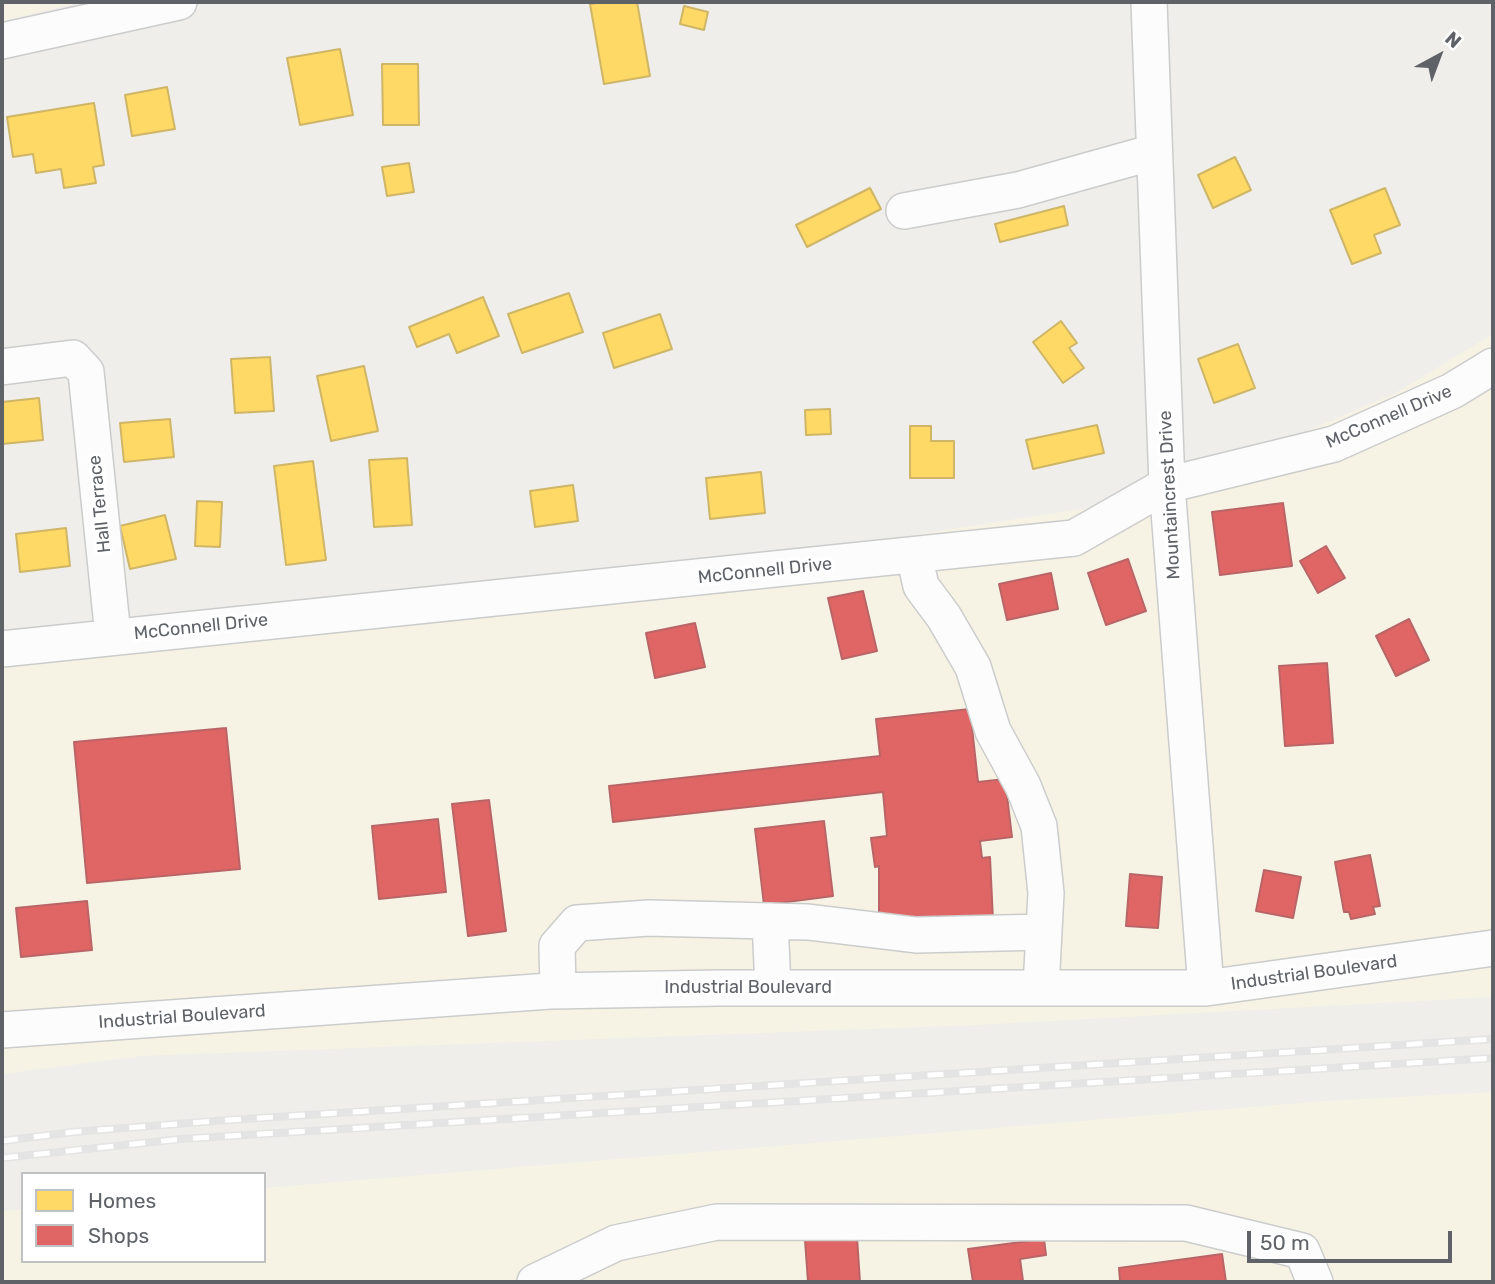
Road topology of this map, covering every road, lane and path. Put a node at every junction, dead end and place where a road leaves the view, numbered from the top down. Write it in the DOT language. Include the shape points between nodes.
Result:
graph roads {
  1 [pos="180,2"];
  2 [pos="1149,2"];
  3 [pos="2,41"];
  4 [pos="1154,152"];
  5 [pos="904,211"];
  6 [pos="1493,366"];
  7 [pos="2,367"];
  8 [pos="1167,485"];
  9 [pos="914,555"];
  10 [pos="114,636"];
  11 [pos="2,649"];
  12 [pos="770,921"];
  13 [pos="1044,932"];
  14 [pos="1493,948"];
  15 [pos="773,988"];
  16 [pos="1041,988"];
  17 [pos="1206,988"];
  18 [pos="558,991"];
  19 [pos="2,1030"];
  20 [pos="535,1282"];
  21 [pos="1315,1282"];
  1 -- 3 [label="street"];
  2 -- 4 [label="street, Mountaincrest Drive"];
  4 -- 5 [label="street" via="1018,190"];
  4 -- 8 [label="street, Mountaincrest Drive"];
  6 -- 8 [label="street, McConnell Drive" via="1452,391 1334,444"];
  7 -- 10 [label="street, Hall Terrace" via="73,358 86,372"];
  8 -- 9 [label="street, McConnell Drive" via="1074,538"];
  8 -- 17 [label="street, Mountaincrest Drive"];
  9 -- 10 [label="street, McConnell Drive"];
  9 -- 13 [label="street" via="921,586 973,667 993,731 1039,826 1046,893"];
  10 -- 11 [label="street, McConnell Drive"];
  12 -- 13 [label="street" via="916,935"];
  12 -- 15 [label="street"];
  12 -- 18 [label="street" via="649,918 577,923 557,946"];
  13 -- 16 [label="street"];
  14 -- 17 [label="street, Industrial Boulevard"];
  15 -- 16 [label="street, Industrial Boulevard"];
  15 -- 18 [label="street, Industrial Boulevard"];
  16 -- 17 [label="street, Industrial Boulevard"];
  18 -- 19 [label="street, Industrial Boulevard"];
  20 -- 21 [label="street" via="616,1243 717,1222 1186,1223 1302,1251"];
}
